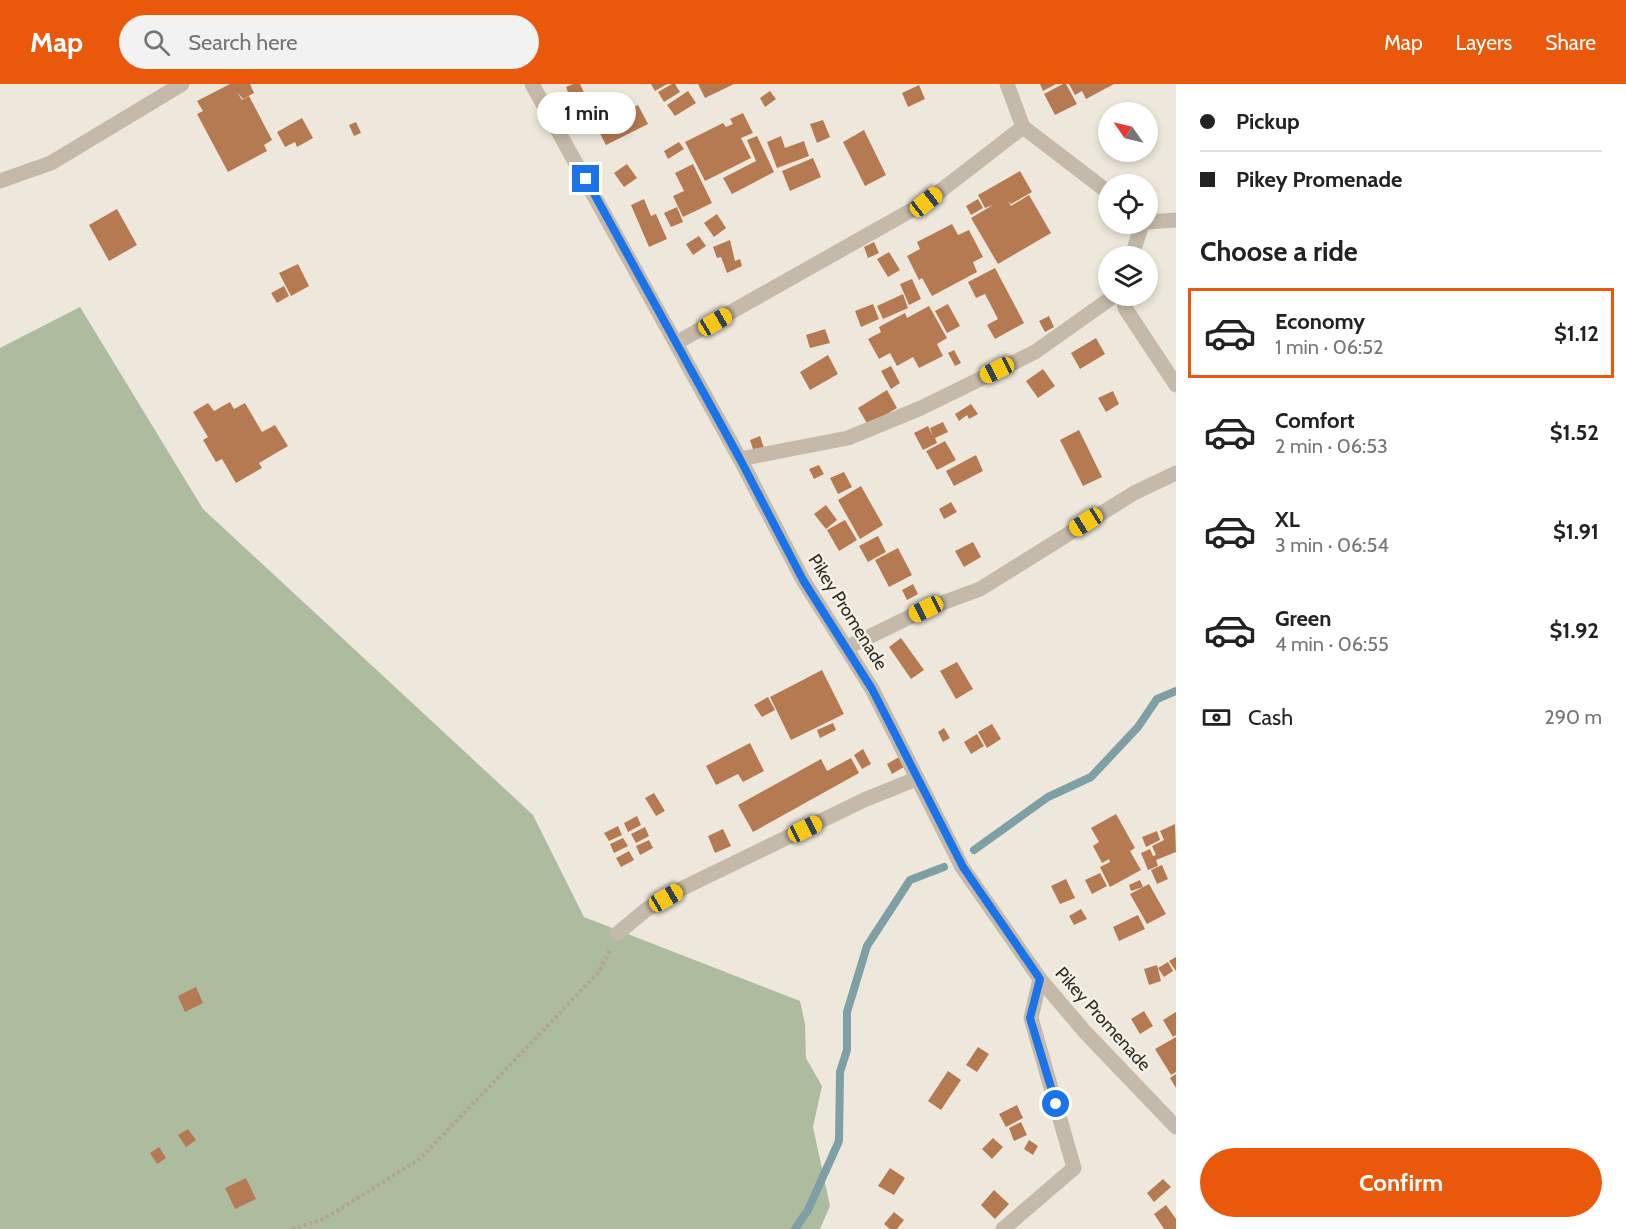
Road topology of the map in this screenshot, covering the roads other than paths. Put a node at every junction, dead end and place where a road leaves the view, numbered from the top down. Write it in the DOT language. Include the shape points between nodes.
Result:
graph roads {
  1 [pos="182,84"];
  2 [pos="532,84"];
  3 [pos="1007,84"];
  4 [pos="1023,127"];
  5 [pos="0,181"];
  6 [pos="1098,184"];
  7 [pos="1176,220"];
  8 [pos="1158,221"];
  9 [pos="1100,306"];
  10 [pos="1125,306"];
  11 [pos="676,343"];
  12 [pos="1176,385"];
  13 [pos="740,459"];
  14 [pos="1176,472"];
  15 [pos="846,648"];
  16 [pos="916,779"];
  17 [pos="618,933"];
  18 [pos="1040,979"];
  19 [pos="1176,1127"];
  20 [pos="1003,1229"];
  1 -- 5 [label="street" via="51,164"];
  2 -- 11 [label="street, Pikey Promenade"];
  3 -- 4 [label="street"];
  4 -- 6 [label="street"];
  4 -- 11 [label="street" via="926,202"];
  7 -- 8 [label="street"];
  9 -- 13 [label="street" via="1035,352 921,408 848,438"];
  10 -- 12 [label="street"];
  11 -- 13 [label="street, Pikey Promenade"];
  13 -- 15 [label="street, Pikey Promenade" via="803,580"];
  14 -- 15 [label="street" via="1134,492 980,589 926,609"];
  15 -- 16 [label="street, Pikey Promenade" via="872,689"];
  16 -- 17 [label="street" via="685,887 647,909"];
  16 -- 18 [label="street, Pikey Promenade" via="963,867"];
  18 -- 19 [label="street, Pikey Promenade"];
  18 -- 20 [label="street" via="1030,1018 1074,1168"];
}
